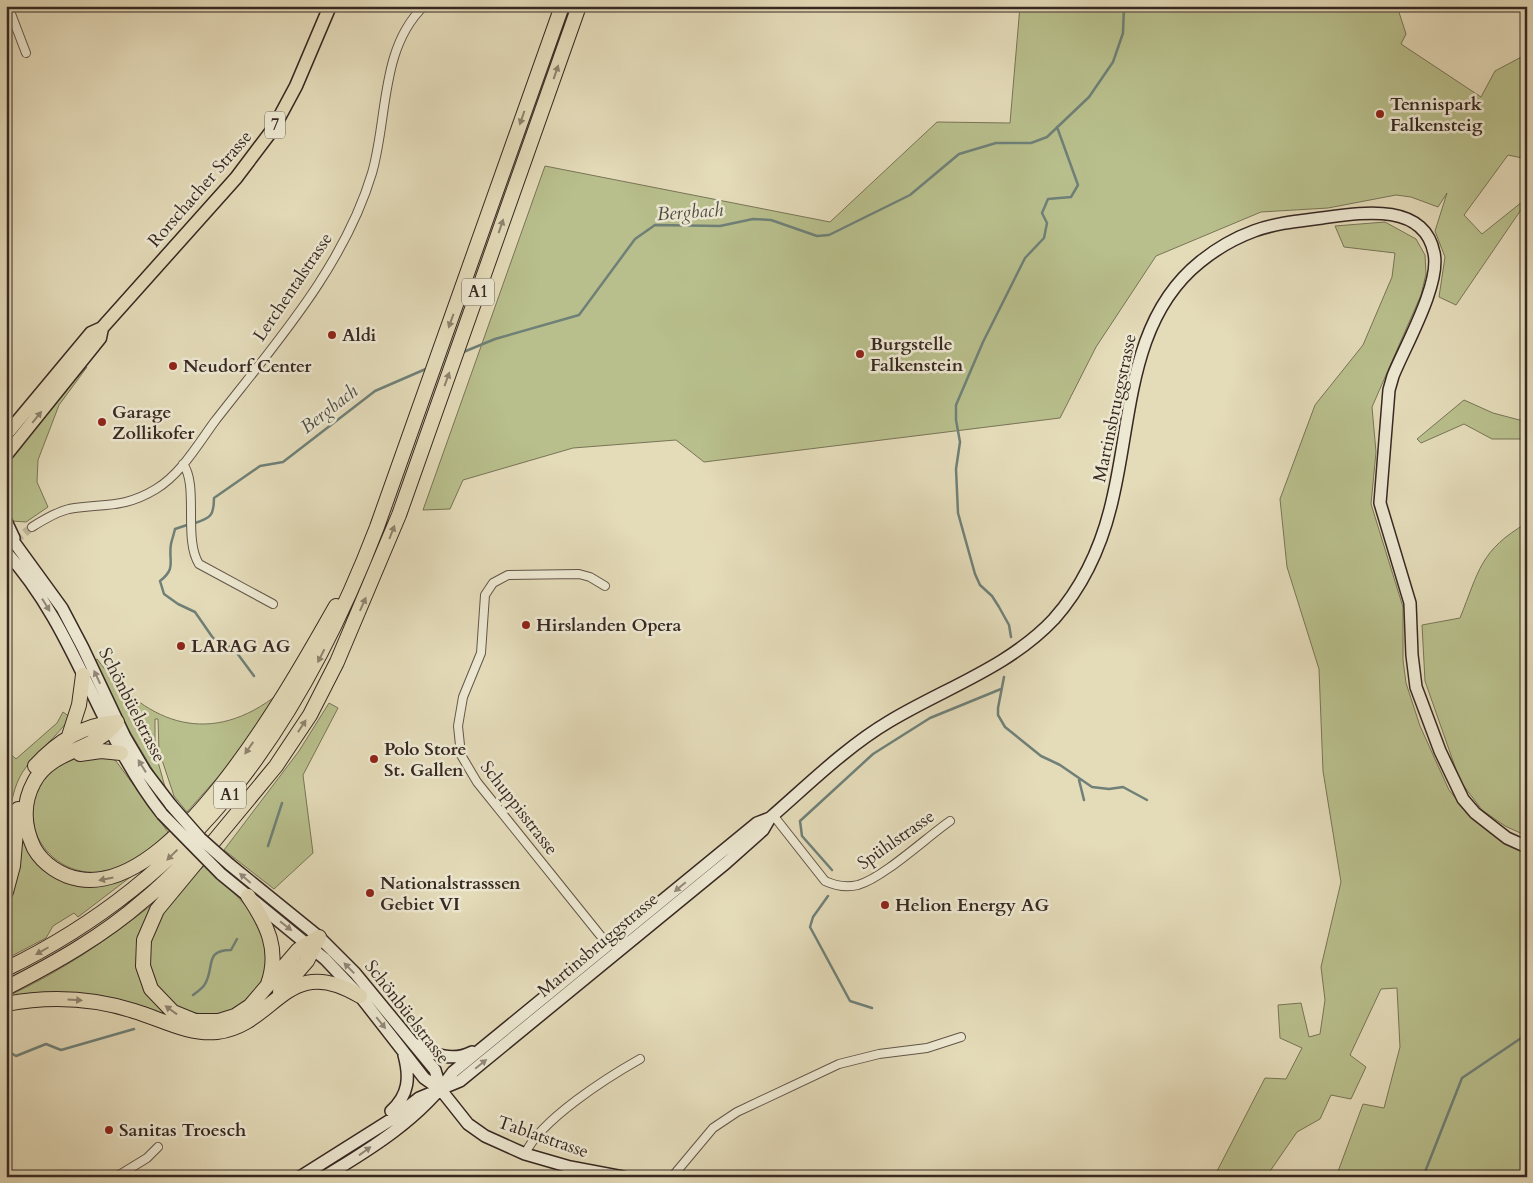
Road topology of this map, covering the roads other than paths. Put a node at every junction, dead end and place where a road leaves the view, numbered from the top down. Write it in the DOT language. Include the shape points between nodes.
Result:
graph roads {
  1 [pos="8,6"];
  2 [pos="330,6"];
  3 [pos="424,6"];
  4 [pos="562,6"];
  5 [pos="579,6"];
  6 [pos="26,52"];
  7 [pos="102,328"];
  8 [pos="6,435"];
  9 [pos="7,455"];
  10 [pos="183,464"];
  11 [pos="6,521"];
  12 [pos="32,527"];
  13 [pos="6,532"];
  14 [pos="16,544"];
  15 [pos="369,547"];
  16 [pos="6,552"];
  17 [pos="605,586"];
  18 [pos="272,604"];
  19 [pos="83,675"];
  20 [pos="111,725"];
  21 [pos="69,736"];
  22 [pos="121,753"];
  23 [pos="50,763"];
  24 [pos="243,808"];
  25 [pos="771,817"];
  26 [pos="950,821"];
  27 [pos="1527,847"];
  28 [pos="6,892"];
  29 [pos="248,896"];
  30 [pos="313,943"];
  31 [pos="612,948"];
  32 [pos="6,969"];
  33 [pos="6,988"];
  34 [pos="270,994"];
  35 [pos="360,996"];
  36 [pos="6,1004"];
  37 [pos="960,1037"];
  38 [pos="491,1041"];
  39 [pos="407,1045"];
  40 [pos="640,1059"];
  41 [pos="440,1090"];
  42 [pos="363,1138"];
  43 [pos="158,1147"];
  44 [pos="526,1154"];
  45 [pos="586,1174"];
  46 [pos="116,1177"];
  47 [pos="300,1177"];
  48 [pos="324,1177"];
  49 [pos="623,1177"];
  50 [pos="672,1177"];
  1 -- 6 [label="street"];
  2 -- 7 [label="main road, Rorschacher Strasse / 7" via="296,86 273,130 236,178"];
  3 -- 10 [label="street, Lerchentalstrasse" via="399,43 389,74 384,120 371,173 339,248 308,299"];
  4 -- 15 [label="highway, A1, one-way"];
  24 -- 5 [label="highway, A1, one-way" via="310,714 338,662 375,577"];
  7 -- 8 [label="main road, Rorschacher Strasse / 7" via="91,333"];
  9 -- 7 [label="main road, Rorschacher Strasse / 7, one-way" via="100,338"];
  10 -- 12 [label="street, Lerchentalstrasse" via="169,481 134,500 103,507 68,509"];
  10 -- 18 [label="street" via="189,477 195,558 199,564"];
  11 -- 14 [label="main road"];
  13 -- 14 [label="main road, Schönbüelstrasse"];
  20 -- 14 [label="main road, Schönbüelstrasse, one-way" via="84,648 62,608"];
  15 -- 23 [label="highway, A1, one-way" via="277,708 240,761 194,814 141,864 116,876 89,881 57,872 44,861 36,851 25,821 33,783"];
  15 -- 32 [label="highway, A1, one-way" via="307,683 270,742 233,792 184,843 134,888 72,932"];
  16 -- 19 [label="main road, Schönbüelstrasse, one-way" via="47,604"];
  17 -- 31 [label="street, Schuppisstrasse" via="579,574 516,574 493,583 485,595 481,653 463,697 458,726 462,756 477,782"];
  19 -- 20 [label="main road, Schönbüelstrasse"];
  19 -- 21 [label="highway" via="79,705"];
  20 -- 21 [label="highway" via="88,727"];
  20 -- 22 [label="main road, Schönbüelstrasse"];
  20 -- 23 [label="highway, A1" via="101,739"];
  30 -- 20 [label="main road, Schönbüelstrasse, one-way, bridge" via="200,838 171,806"];
  21 -- 28 [label="highway" via="45,756 22,787 13,866"];
  22 -- 23 [label="highway" via="83,753"];
  22 -- 29 [label="main road, Schönbüelstrasse, bridge" via="162,814 220,874"];
  24 -- 33 [label="highway, A1" via="114,924 66,956"];
  34 -- 24 [label="highway, A1, one-way" via="235,1016 213,1022 195,1021 162,1003 148,984 143,966 144,940 157,910"];
  25 -- 26 [label="street, Spühlstrasse" via="825,881 845,886 873,879"];
  25 -- 27 [label="main road, Martinsbruggstrasse" via="876,730 1014,653 1038,636 1066,605 1087,573 1108,518 1147,335 1166,298 1180,280 1217,249 1255,230 1375,213 1393,214 1414,222 1427,236 1435,254 1430,291 1392,376 1379,491 1382,514 1410,603 1416,687 1440,751 1463,799 1475,813 1507,838"];
  25 -- 31 [label="main road, Martinsbruggstrasse" via="762,830 726,862"];
  29 -- 30 [label="main road, Schönbüelstrasse, one-way"];
  29 -- 34 [label="highway, A1" via="266,925 272,944"];
  30 -- 34 [label="highway, A1" via="301,969"];
  30 -- 35 [label="main road, Schönbüelstrasse"];
  39 -- 30 [label="main road, Schönbüelstrasse, one-way" via="355,973"];
  31 -- 38 [label="main road, Martinsbruggstrasse"];
  41 -- 31 [label="main road, Martinsbruggstrasse, one-way" via="460,1081"];
  34 -- 35 [label="highway, A1" via="315,982"];
  36 -- 34 [label="highway, A1, one-way" via="40,1000 88,1001 122,1008 188,1030 207,1032 224,1031 243,1024"];
  35 -- 39 [label="main road, Schönbüelstrasse, one-way"];
  37 -- 50 [label="street" via="927,1048 879,1054 839,1064 736,1112 713,1128"];
  38 -- 39 [label="main road, Martinsbruggstrasse" via="467,1055 456,1057"];
  38 -- 41 [label="main road, Martinsbruggstrasse" via="453,1072"];
  39 -- 41 [label="main road, Schönbüelstrasse" via="434,1070"];
  39 -- 42 [label="main road, Martinsbruggstrasse" via="408,1078 401,1102"];
  40 -- 44 [label="street" via="598,1084 551,1123 535,1138"];
  41 -- 42 [label="main road, Martinsbruggstrasse" via="418,1098"];
  41 -- 44 [label="main road, Tablatstrasse" via="468,1124 493,1140"];
  48 -- 41 [label="main road, Martinsbruggstrasse, one-way" via="415,1115"];
  42 -- 47 [label="main road, Martinsbruggstrasse"];
  43 -- 46 [label="street" via="147,1158"];
  44 -- 45 [label="main road, Tablatstrasse"];
  45 -- 49 [label="main road, Tablatstrasse"];
}
